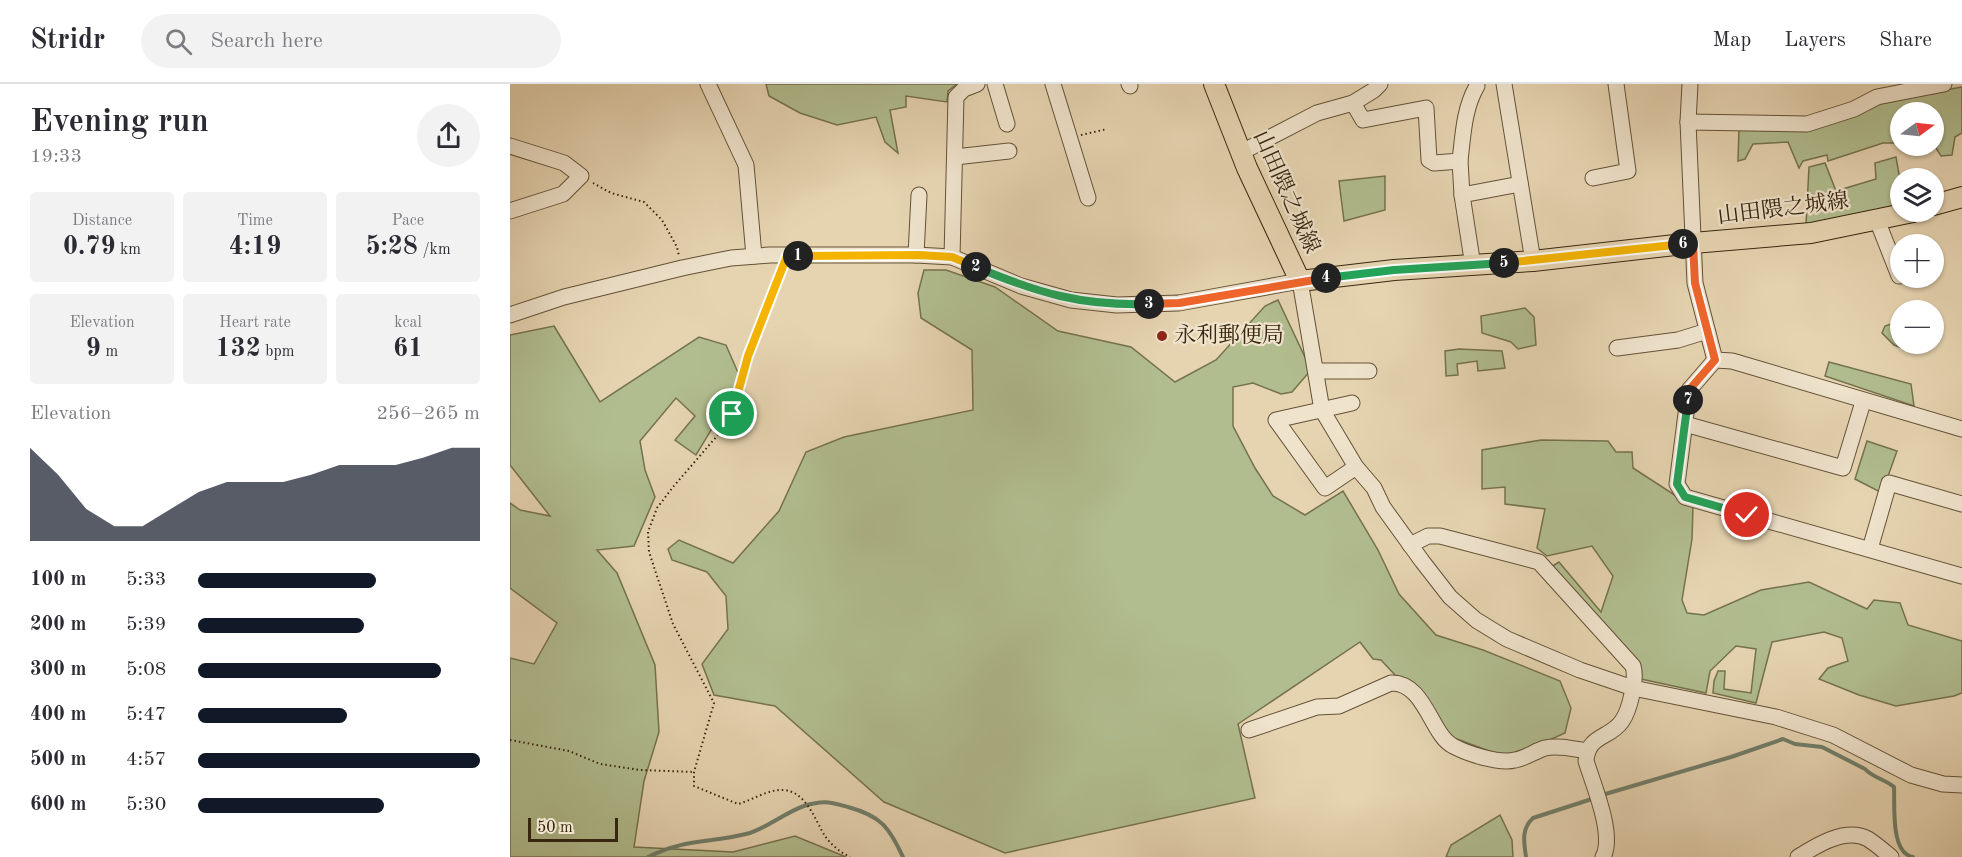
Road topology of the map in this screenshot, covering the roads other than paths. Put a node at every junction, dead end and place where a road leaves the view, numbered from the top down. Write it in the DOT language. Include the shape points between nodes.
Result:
graph roads {
  1 [pos="708,84"];
  2 [pos="977,84"];
  3 [pos="995,84"];
  4 [pos="1053,84"];
  5 [pos="1214,84"];
  6 [pos="1380,84"];
  7 [pos="1504,84"];
  8 [pos="1616,84"];
  9 [pos="1690,84"];
  10 [pos="1944,84"];
  11 [pos="1477,86"];
  12 [pos="1353,103"];
  13 [pos="1688,122"];
  14 [pos="1007,124"];
  15 [pos="510,146"];
  16 [pos="1009,151"];
  17 [pos="1240,153"];
  18 [pos="954,157"];
  19 [pos="1460,160"];
  20 [pos="1593,178"];
  21 [pos="1520,184"];
  22 [pos="919,195"];
  23 [pos="1462,195"];
  24 [pos="1962,197"];
  25 [pos="1088,198"];
  26 [pos="1944,202"];
  27 [pos="510,211"];
  28 [pos="1890,217"];
  29 [pos="1877,220"];
  30 [pos="1693,243"];
  31 [pos="1890,253"];
  32 [pos="916,255"];
  33 [pos="754,256"];
  34 [pos="952,257"];
  35 [pos="1533,261"];
  36 [pos="1473,266"];
  37 [pos="1300,281"];
  38 [pos="510,315"];
  39 [pos="1707,331"];
  40 [pos="1617,348"];
  41 [pos="1715,360"];
  42 [pos="1316,371"];
  43 [pos="1369,371"];
  44 [pos="1863,402"];
  45 [pos="1352,403"];
  46 [pos="1322,410"];
  47 [pos="1685,424"];
  48 [pos="1962,429"];
  49 [pos="1356,467"];
  50 [pos="1962,504"];
  51 [pos="1410,545"];
  52 [pos="1870,549"];
  53 [pos="1962,576"];
  54 [pos="1633,688"];
  55 [pos="1249,730"];
  56 [pos="1587,751"];
  57 [pos="1962,785"];
  58 [pos="1603,857"];
  59 [pos="1798,857"];
  60 [pos="1891,857"];
  1 -- 33 [label="street" via="746,165"];
  2 -- 18 [label="street" via="956,97"];
  3 -- 14 [label="street"];
  4 -- 25 [label="street"];
  5 -- 17 [label="main road, 山田隈之城線"];
  6 -- 12 [label="street"];
  7 -- 21 [label="street"];
  8 -- 20 [label="street" via="1628,171"];
  9 -- 13 [label="street"];
  10 -- 13 [label="street" via="1877,97 1854,110 1807,124"];
  11 -- 19 [label="street" via="1466,115"];
  12 -- 17 [label="street" via="1317,113"];
  12 -- 19 [label="street" via="1363,120 1426,108 1429,160"];
  13 -- 30 [label="street"];
  15 -- 27 [label="street" via="564,163 581,176 563,194"];
  16 -- 18 [label="street"];
  17 -- 37 [label="main road, 山田隈之城線"];
  18 -- 34 [label="street"];
  19 -- 23 [label="street"];
  21 -- 23 [label="street"];
  21 -- 35 [label="street"];
  22 -- 32 [label="street"];
  23 -- 36 [label="street"];
  24 -- 26 [label="main road"];
  28 -- 29 [label="main road, 山田隈之城線"];
  29 -- 30 [label="main road, 山田隈之城線" via="1811,233"];
  29 -- 31 [label="street"];
  30 -- 35 [label="main road, 山田隈之城線"];
  30 -- 39 [label="street" via="1695,283"];
  32 -- 33 [label="street"];
  32 -- 34 [label="street"];
  33 -- 38 [label="street" via="682,268 564,297"];
  34 -- 37 [label="street" via="1021,286 1071,300 1117,305 1179,303"];
  35 -- 36 [label="main road, 山田隈之城線"];
  36 -- 37 [label="main road, 山田隈之城線"];
  37 -- 42 [label="street"];
  39 -- 40 [label="street" via="1678,340"];
  39 -- 41 [label="street"];
  41 -- 44 [label="street" via="1732,361"];
  41 -- 47 [label="street" via="1689,390"];
  42 -- 43 [label="street"];
  42 -- 46 [label="street"];
  44 -- 47 [label="street" via="1844,468"];
  44 -- 48 [label="street"];
  45 -- 46 [label="street"];
  46 -- 49 [label="street"];
  46 -- 49 [label="street" via="1276,420 1324,488"];
  47 -- 52 [label="street" via="1677,484 1685,497"];
  49 -- 51 [label="street"];
  50 -- 52 [label="street" via="1889,483"];
  51 -- 54 [label="street" via="1450,597 1476,620 1507,639"];
  51 -- 54 [label="street" via="1428,536 1440,536 1539,562 1634,666"];
  52 -- 53 [label="street"];
  54 -- 56 [label="street" via="1623,720 1594,741"];
  54 -- 57 [label="street" via="1776,717 1833,735 1911,776"];
  55 -- 56 [label="street" via="1317,707 1339,706 1391,683 1400,683 1426,708 1451,746 1505,761 1545,748"];
  56 -- 58 [label="street" via="1586,761 1607,844"];
  59 -- 60 [label="street" via="1846,834 1868,839"];
}
